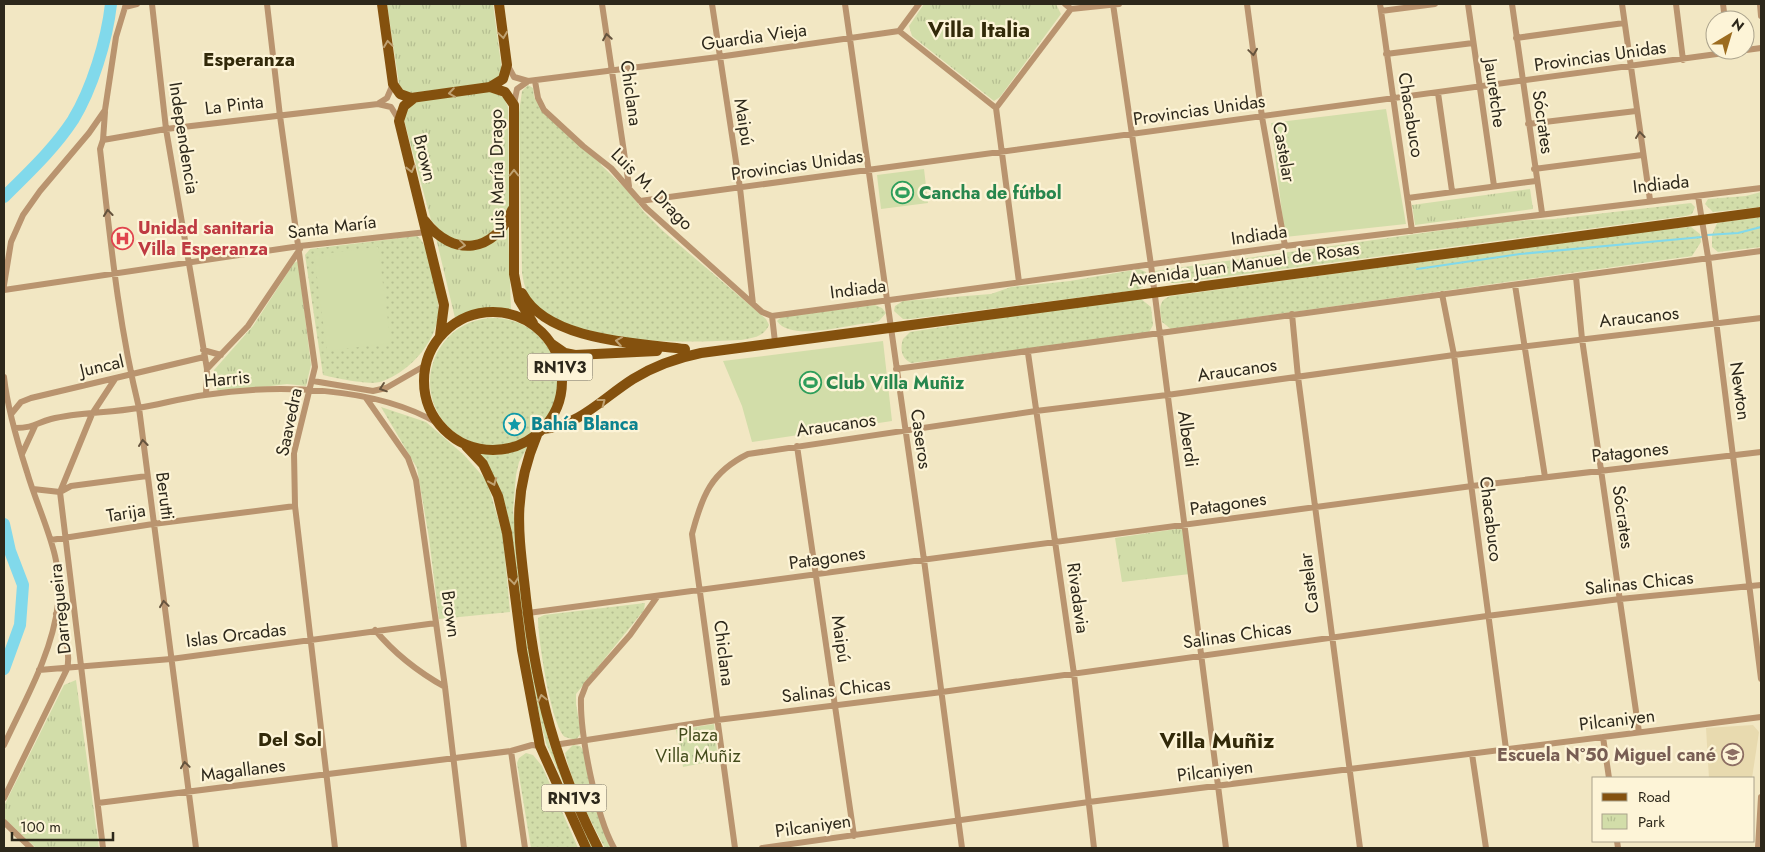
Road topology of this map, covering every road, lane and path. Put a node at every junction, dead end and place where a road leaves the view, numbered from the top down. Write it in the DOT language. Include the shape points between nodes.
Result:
graph roads {
  1 [pos="137,4"];
  2 [pos="152,4"];
  3 [pos="267,4"];
  4 [pos="382,4"];
  5 [pos="499,4"];
  6 [pos="602,4"];
  7 [pos="712,4"];
  8 [pos="846,4"];
  9 [pos="919,4"];
  10 [pos="1064,4"];
  11 [pos="1115,4"];
  12 [pos="1247,4"];
  13 [pos="1435,4"];
  14 [pos="1468,4"];
  15 [pos="1512,4"];
  16 [pos="1622,4"];
  17 [pos="1676,4"];
  18 [pos="1760,4"];
  19 [pos="126,6"];
  20 [pos="1380,7"];
  21 [pos="1071,9"];
  22 [pos="1761,16"];
  23 [pos="1624,23"];
  24 [pos="899,31"];
  25 [pos="1516,38"];
  26 [pos="850,39"];
  27 [pos="1473,43"];
  28 [pos="1386,54"];
  29 [pos="1705,56"];
  30 [pos="718,57"];
  31 [pos="1683,60"];
  32 [pos="507,65"];
  33 [pos="1630,67"];
  34 [pos="612,71"];
  35 [pos="531,81"];
  36 [pos="1522,82"];
  37 [pos="393,84"];
  38 [pos="490,87"];
  39 [pos="1479,88"];
  40 [pos="1438,93"];
  41 [pos="414,98"];
  42 [pos="1392,99"];
  43 [pos="378,104"];
  44 [pos="514,105"];
  45 [pos="996,108"];
  46 [pos="105,110"];
  47 [pos="1636,111"];
  48 [pos="280,116"];
  49 [pos="1262,117"];
  50 [pos="399,121"];
  51 [pos="1528,124"];
  52 [pos="166,129"];
  53 [pos="1131,135"];
  54 [pos="103,140"];
  55 [pos="1000,152"];
  56 [pos="1642,155"];
  57 [pos="1534,169"];
  58 [pos="868,170"];
  59 [pos="1536,180"];
  60 [pos="1494,186"];
  61 [pos="629,187"];
  62 [pos="740,188"];
  63 [pos="1761,188"];
  64 [pos="1452,191"];
  65 [pos="1698,196"];
  66 [pos="1408,198"];
  67 [pos="640,200"];
  68 [pos="1650,200"];
  69 [pos="514,204"];
  70 [pos="1761,212"];
  71 [pos="1542,213"];
  72 [pos="423,218"];
  73 [pos="1703,220"];
  74 [pos="1412,231"];
  75 [pos="427,232"];
  76 [pos="1285,246"];
  77 [pos="300,247"];
  78 [pos="1761,251"];
  79 [pos="1708,257"];
  80 [pos="189,261"];
  81 [pos="1150,265"];
  82 [pos="114,274"];
  83 [pos="514,274"];
  84 [pos="1576,277"];
  85 [pos="1019,282"];
  86 [pos="4,285"];
  87 [pos="1515,285"];
  88 [pos="4,290"];
  89 [pos="1154,292"];
  90 [pos="1442,294"];
  91 [pos="886,301"];
  92 [pos="753,304"];
  93 [pos="762,312"];
  94 [pos="1292,314"];
  95 [pos="772,316"];
  96 [pos="1761,318"];
  97 [pos="1715,324"];
  98 [pos="890,328"];
  99 [pos="539,330"];
  100 [pos="1160,334"];
  101 [pos="440,337"];
  102 [pos="1582,339"];
  103 [pos="549,342"];
  104 [pos="775,342"];
  105 [pos="1525,346"];
  106 [pos="731,348"];
  107 [pos="685,349"];
  108 [pos="203,353"];
  109 [pos="1028,353"];
  110 [pos="221,355"];
  111 [pos="1454,355"];
  112 [pos="426,365"];
  113 [pos="207,368"];
  114 [pos="896,369"];
  115 [pos="131,375"];
  116 [pos="4,377"];
  117 [pos="1298,377"];
  118 [pos="115,379"];
  119 [pos="313,382"];
  120 [pos="311,389"];
  121 [pos="206,394"];
  122 [pos="1167,395"];
  123 [pos="366,398"];
  124 [pos="139,408"];
  125 [pos="1036,412"];
  126 [pos="12,413"];
  127 [pos="92,414"];
  128 [pos="439,424"];
  129 [pos="35,426"];
  130 [pos="15,428"];
  131 [pos="904,430"];
  132 [pos="540,432"];
  133 [pos="464,444"];
  134 [pos="797,446"];
  135 [pos="1761,452"];
  136 [pos="22,454"];
  137 [pos="1734,456"];
  138 [pos="722,469"];
  139 [pos="1600,470"];
  140 [pos="147,476"];
  141 [pos="1546,476"];
  142 [pos="1472,486"];
  143 [pos="33,489"];
  144 [pos="60,492"];
  145 [pos="295,506"];
  146 [pos="1315,507"];
  147 [pos="153,524"];
  148 [pos="1185,526"];
  149 [pos="67,537"];
  150 [pos="50,540"];
  151 [pos="1054,542"];
  152 [pos="924,560"];
  153 [pos="817,576"];
  154 [pos="1761,585"];
  155 [pos="1750,586"];
  156 [pos="700,590"];
  157 [pos="657,597"];
  158 [pos="1620,599"];
  159 [pos="528,613"];
  160 [pos="56,614"];
  161 [pos="1487,616"];
  162 [pos="436,624"];
  163 [pos="376,630"];
  164 [pos="1331,637"];
  165 [pos="309,641"];
  166 [pos="1202,654"];
  167 [pos="171,659"];
  168 [pos="82,667"];
  169 [pos="68,669"];
  170 [pos="39,670"];
  171 [pos="1074,674"];
  172 [pos="1761,679"];
  173 [pos="445,687"];
  174 [pos="942,692"];
  175 [pos="836,705"];
  176 [pos="1761,716"];
  177 [pos="717,720"];
  178 [pos="1639,732"];
  179 [pos="1604,737"];
  180 [pos="586,740"];
  181 [pos="4,745"];
  182 [pos="554,745"];
  183 [pos="540,746"];
  184 [pos="1506,749"];
  185 [pos="511,751"];
  186 [pos="1472,754"];
  187 [pos="453,757"];
  188 [pos="1349,770"];
  189 [pos="326,774"];
  190 [pos="1609,777"];
  191 [pos="1217,786"];
  192 [pos="189,792"];
  193 [pos="1761,797"];
  194 [pos="4,798"];
  195 [pos="1089,802"];
  196 [pos="98,803"];
  197 [pos="958,820"];
  198 [pos="4,822"];
  199 [pos="854,836"];
  200 [pos="831,840"];
  201 [pos="194,847"];
  202 [pos="31,848"];
  203 [pos="104,848"];
  204 [pos="335,848"];
  205 [pos="464,848"];
  206 [pos="525,848"];
  207 [pos="586,848"];
  208 [pos="598,848"];
  209 [pos="614,848"];
  210 [pos="735,848"];
  211 [pos="762,848"];
  212 [pos="832,848"];
  213 [pos="962,848"];
  214 [pos="1094,848"];
  215 [pos="1226,848"];
  216 [pos="1360,848"];
  217 [pos="1486,848"];
  218 [pos="1758,848"];
  1 -- 19 [label="street"];
  2 -- 52 [label="street, Independencia"];
  3 -- 48 [label="street, Saavedra"];
  37 -- 4 [label="main road, one-way"];
  5 -- 32 [label="main road, one-way"];
  34 -- 6 [label="street, Chiclana, one-way"];
  7 -- 30 [label="street, Maipú"];
  8 -- 26 [label="street, Caseros"];
  9 -- 24 [label="street"];
  10 -- 21 [label="street"];
  11 -- 21 [label="street"];
  11 -- 53 [label="street, Alberdi"];
  12 -- 49 [label="street, Castelar, one-way"];
  13 -- 20 [label="street"];
  14 -- 27 [label="street, Jauretche"];
  15 -- 25 [label="street, Sócrates"];
  16 -- 23 [label="street"];
  17 -- 31 [label="street"];
  18 -- 22 [label="street"];
  19 -- 46 [label="street" via="116,37"];
  20 -- 28 [label="street, Chacabuco"];
  21 -- 45 [label="street"];
  23 -- 25 [label="street"];
  23 -- 33 [label="street"];
  24 -- 26 [label="street, Guardia Vieja"];
  24 -- 45 [label="street"];
  25 -- 36 [label="street, Sócrates"];
  26 -- 30 [label="street, Guardia Vieja"];
  26 -- 58 [label="street, Caseros"];
  27 -- 28 [label="street"];
  27 -- 39 [label="street, Jauretche"];
  28 -- 42 [label="street, Chacabuco"];
  29 -- 31 [label="street, Provincias Unidas"];
  30 -- 34 [label="street, Guardia Vieja"];
  30 -- 62 [label="street, Maipú"];
  31 -- 33 [label="street, Provincias Unidas"];
  32 -- 35 [label="street" via="514,77"];
  32 -- 38 [label="main road, Luis María Drago" via="503,79"];
  33 -- 36 [label="street, Provincias Unidas"];
  33 -- 47 [label="street"];
  34 -- 35 [label="street"];
  34 -- 61 [label="street, Chiclana"];
  35 -- 44 [label="street" via="517,89"];
  35 -- 61 [label="street, Luis M. Drago" via="544,110"];
  36 -- 39 [label="street, Provincias Unidas"];
  36 -- 51 [label="street, Sócrates"];
  37 -- 41 [label="main road" via="400,94"];
  37 -- 43 [label="street" via="387,98"];
  38 -- 41 [label="main road, one-way"];
  38 -- 44 [label="main road, Luis María Drago" via="505,92"];
  39 -- 40 [label="street, Provincias Unidas"];
  39 -- 60 [label="street, Jauretche"];
  40 -- 42 [label="street, Provincias Unidas"];
  40 -- 64 [label="street"];
  41 -- 50 [label="main road, Brown" via="404,106"];
  42 -- 49 [label="street, Provincias Unidas"];
  42 -- 66 [label="street, Chacabuco"];
  43 -- 48 [label="street, La Pinta"];
  43 -- 50 [label="street" via="391,107"];
  69 -- 44 [label="main road, Luis María Drago, one-way"];
  45 -- 55 [label="street"];
  46 -- 54 [label="street"];
  46 -- 86 [label="street" via="23,215 11,242"];
  47 -- 51 [label="street"];
  56 -- 47 [label="street, one-way"];
  48 -- 52 [label="street, La Pinta"];
  48 -- 77 [label="street, Saavedra"];
  49 -- 53 [label="street, Provincias Unidas"];
  49 -- 76 [label="street, Castelar"];
  50 -- 72 [label="main road, Brown, one-way"];
  51 -- 57 [label="street, Sócrates"];
  52 -- 54 [label="street, La Pinta"];
  52 -- 80 [label="street, Independencia"];
  53 -- 55 [label="street, Provincias Unidas"];
  53 -- 81 [label="street, Alberdi"];
  82 -- 54 [label="street, Berutti, one-way" via="100,149"];
  55 -- 58 [label="street, Provincias Unidas"];
  55 -- 85 [label="street"];
  56 -- 57 [label="street"];
  56 -- 68 [label="street"];
  57 -- 59 [label="street, Sócrates"];
  58 -- 62 [label="street, Provincias Unidas"];
  58 -- 91 [label="street, Caseros"];
  59 -- 60 [label="street"];
  59 -- 71 [label="street, Sócrates"];
  60 -- 64 [label="street"];
  61 -- 67 [label="street, Luis M. Drago"];
  62 -- 67 [label="street, Provincias Unidas"];
  62 -- 92 [label="street, Maipú"];
  63 -- 65 [label="street, Indiada"];
  64 -- 66 [label="street"];
  65 -- 68 [label="street, Indiada"];
  65 -- 73 [label="street, Newton"];
  66 -- 74 [label="street, Chacabuco"];
  67 -- 92 [label="street, Luis M. Drago"];
  68 -- 71 [label="street, Indiada"];
  72 -- 69 [label="main road, one-way" via="449,242 476,246 500,231"];
  69 -- 83 [label="main road, Luis María Drago"];
  70 -- 73 [label="main road, Avenida Juan Manuel de Rosas"];
  71 -- 74 [label="street, Indiada"];
  72 -- 75 [label="main road, Brown"];
  73 -- 79 [label="street, Newton"];
  73 -- 89 [label="main road, Avenida Juan Manuel de Rosas"];
  74 -- 76 [label="street, Indiada"];
  75 -- 77 [label="street, Santa María"];
  75 -- 101 [label="main road, Brown" via="444,304"];
  76 -- 81 [label="street, Indiada"];
  77 -- 80 [label="street, Santa María"];
  77 -- 110 [label="street" via="248,326"];
  77 -- 119 [label="street, Saavedra" via="315,368"];
  78 -- 79 [label="street"];
  79 -- 84 [label="street"];
  79 -- 97 [label="street, Newton"];
  80 -- 82 [label="street, Santa María"];
  80 -- 108 [label="street, Independencia"];
  81 -- 85 [label="street, Indiada"];
  81 -- 89 [label="street, Alberdi"];
  82 -- 88 [label="street, Santa María"];
  82 -- 115 [label="street, Berutti"];
  83 -- 99 [label="main road, Luis María Drago" via="522,307"];
  107 -- 83 [label="main road, one-way" via="606,339 554,323 527,302"];
  84 -- 87 [label="street"];
  84 -- 102 [label="street, Sócrates"];
  85 -- 91 [label="street, Indiada"];
  87 -- 90 [label="street"];
  87 -- 105 [label="street"];
  89 -- 98 [label="main road, Avenida Juan Manuel de Rosas"];
  89 -- 100 [label="street, Alberdi"];
  90 -- 94 [label="street"];
  90 -- 111 [label="street, Chacabuco"];
  91 -- 95 [label="street, Indiada"];
  91 -- 98 [label="street, Caseros"];
  92 -- 93 [label="street, Luis M. Drago"];
  93 -- 95 [label="street, Indiada"];
  94 -- 100 [label="street"];
  94 -- 117 [label="street, Castelar"];
  95 -- 104 [label="street"];
  96 -- 97 [label="street, Araucanos"];
  97 -- 102 [label="street, Araucanos"];
  97 -- 137 [label="street, Newton"];
  98 -- 104 [label="main road, Avenida Juan Manuel de Rosas"];
  98 -- 114 [label="street, Caseros"];
  99 -- 101 [label="main road, RN1V3" via="511,315 480,314 451,326"];
  99 -- 103 [label="main road, RN1V3"];
  100 -- 109 [label="street"];
  100 -- 122 [label="street, Alberdi"];
  101 -- 112 [label="main road, RN1V3"];
  102 -- 105 [label="street, Araucanos"];
  102 -- 139 [label="street, Sócrates"];
  103 -- 107 [label="main road, Avenida Juan Manuel de Rosas" via="575,355"];
  103 -- 132 [label="main road, RN1V3" via="557,356 562,386 556,409"];
  104 -- 106 [label="main road, Avenida Juan Manuel de Rosas"];
  105 -- 111 [label="street, Araucanos"];
  105 -- 141 [label="street"];
  106 -- 107 [label="main road, Avenida Juan Manuel de Rosas"];
  132 -- 106 [label="main road, Avenida Juan Manuel de Rosas, one-way" via="580,418 655,367 684,357"];
  108 -- 110 [label="street"];
  108 -- 113 [label="street, Independencia"];
  108 -- 115 [label="street, Juncal"];
  109 -- 114 [label="street"];
  109 -- 125 [label="street, Rivadavia"];
  110 -- 113 [label="street"];
  111 -- 117 [label="street, Araucanos"];
  111 -- 142 [label="street, Chacabuco"];
  112 -- 119 [label="street, one-way" via="386,388 373,391"];
  112 -- 128 [label="main road, RN1V3" via="425,396"];
  113 -- 121 [label="street, Independencia"];
  114 -- 131 [label="street, Caseros"];
  115 -- 118 [label="street, Juncal"];
  115 -- 124 [label="street, Berutti"];
  116 -- 126 [label="street"];
  117 -- 122 [label="street, Araucanos"];
  117 -- 146 [label="street, Castelar"];
  118 -- 126 [label="street, Juncal" via="31,398 21,402"];
  118 -- 127 [label="street"];
  119 -- 120 [label="street, Saavedra"];
  120 -- 121 [label="street, Harris"];
  120 -- 123 [label="street, Harris"];
  120 -- 145 [label="street, Saavedra" via="294,453"];
  121 -- 124 [label="street, Harris"];
  122 -- 125 [label="street, Araucanos"];
  122 -- 148 [label="street, Alberdi"];
  123 -- 128 [label="street, Harris" via="418,413"];
  123 -- 162 [label="street, Brown" via="408,458 416,480"];
  124 -- 127 [label="street, Harris"];
  140 -- 124 [label="street, Berutti, one-way"];
  125 -- 131 [label="street, Araucanos"];
  125 -- 151 [label="street, Rivadavia"];
  126 -- 130 [label="street"];
  127 -- 129 [label="street, Harris" via="51,419"];
  127 -- 144 [label="street"];
  128 -- 133 [label="main road, RN1V3"];
  129 -- 130 [label="street, Harris"];
  129 -- 136 [label="street"];
  130 -- 136 [label="street"];
  131 -- 134 [label="street, Araucanos"];
  131 -- 152 [label="street, Caseros"];
  132 -- 133 [label="main road, RN1V3" via="510,448 486,450"];
  132 -- 159 [label="main road, RN1V3" via="523,471 518,507"];
  133 -- 183 [label="main road, RN1V3, one-way" via="490,475 504,517 522,650"];
  134 -- 138 [label="street, Araucanos" via="748,454"];
  134 -- 153 [label="street, Maipú"];
  135 -- 137 [label="street, Patagones"];
  136 -- 143 [label="street"];
  137 -- 139 [label="street, Patagones"];
  137 -- 155 [label="street, Newton"];
  138 -- 156 [label="street, Chiclana" via="702,503 692,534"];
  139 -- 141 [label="street, Patagones"];
  139 -- 158 [label="street, Sócrates"];
  140 -- 144 [label="street" via="71,486"];
  140 -- 147 [label="street, Berutti"];
  141 -- 142 [label="street, Patagones"];
  142 -- 146 [label="street, Patagones"];
  142 -- 161 [label="street, Chacabuco"];
  143 -- 144 [label="street"];
  143 -- 150 [label="street"];
  144 -- 149 [label="street, Darregueira"];
  145 -- 147 [label="street, Tarija"];
  145 -- 165 [label="street, Saavedra"];
  146 -- 148 [label="street, Patagones"];
  146 -- 164 [label="street, Castelar"];
  147 -- 149 [label="street, Tarija"];
  167 -- 147 [label="street, Berutti, one-way"];
  148 -- 151 [label="street, Patagones"];
  148 -- 166 [label="street, Alberdi"];
  149 -- 150 [label="street, Tarija"];
  149 -- 168 [label="street, Darregueira"];
  150 -- 160 [label="street" via="58,576"];
  151 -- 152 [label="street, Patagones"];
  151 -- 171 [label="street, Rivadavia"];
  152 -- 153 [label="street, Patagones"];
  152 -- 174 [label="street, Caseros"];
  153 -- 156 [label="street, Patagones"];
  153 -- 175 [label="street, Maipú"];
  154 -- 155 [label="street, Salinas Chicas"];
  155 -- 158 [label="street, Salinas Chicas"];
  155 -- 172 [label="street, Newton"];
  156 -- 157 [label="street"];
  156 -- 177 [label="street, Chiclana"];
  157 -- 159 [label="street"];
  157 -- 180 [label="street" via="582,693"];
  158 -- 161 [label="street, Salinas Chicas"];
  158 -- 178 [label="street, Sócrates"];
  182 -- 159 [label="main road, RN1V3, one-way" via="534,664"];
  160 -- 169 [label="street" via="63,626"];
  160 -- 170 [label="street"];
  161 -- 164 [label="street, Salinas Chicas"];
  161 -- 184 [label="street, Chacabuco"];
  162 -- 163 [label="street, Islas Orcadas"];
  162 -- 173 [label="street, Brown"];
  163 -- 165 [label="street, Islas Orcadas"];
  163 -- 173 [label="street" via="384,641"];
  164 -- 166 [label="street, Salinas Chicas"];
  164 -- 188 [label="street, Castelar"];
  165 -- 167 [label="street, Islas Orcadas"];
  165 -- 189 [label="street, Saavedra"];
  166 -- 171 [label="street, Salinas Chicas"];
  166 -- 191 [label="street, Alberdi"];
  167 -- 168 [label="street, Islas Orcadas"];
  192 -- 167 [label="street, Berutti, one-way"];
  168 -- 169 [label="street, Islas Orcadas"];
  168 -- 196 [label="street, Darregueira"];
  169 -- 170 [label="street, Islas Orcadas"];
  169 -- 194 [label="street"];
  170 -- 181 [label="street"];
  171 -- 174 [label="street, Salinas Chicas"];
  171 -- 195 [label="street, Rivadavia"];
  173 -- 187 [label="street, Brown"];
  174 -- 175 [label="street, Salinas Chicas"];
  174 -- 197 [label="street, Caseros"];
  175 -- 177 [label="street, Salinas Chicas"];
  175 -- 199 [label="street, Maipú"];
  176 -- 178 [label="street, Pilcaniyen"];
  177 -- 180 [label="street"];
  177 -- 210 [label="street, Chiclana"];
  178 -- 179 [label="street, Pilcaniyen"];
  179 -- 184 [label="street, Pilcaniyen"];
  179 -- 190 [label="street"];
  180 -- 182 [label="street"];
  180 -- 209 [label="street" via="594,789 604,827"];
  182 -- 208 [label="main road, RN1V3" via="570,790"];
  183 -- 185 [label="street, Magallanes"];
  183 -- 207 [label="main road, RN1V3"];
  184 -- 186 [label="street, Pilcaniyen"];
  185 -- 187 [label="street, Magallanes"];
  185 -- 206 [label="street"];
  186 -- 188 [label="street, Pilcaniyen"];
  186 -- 217 [label="street"];
  187 -- 189 [label="street, Magallanes"];
  187 -- 205 [label="street, Brown"];
  188 -- 191 [label="street, Pilcaniyen"];
  188 -- 216 [label="street, Castelar"];
  189 -- 192 [label="street, Magallanes"];
  189 -- 204 [label="street, Saavedra"];
  191 -- 195 [label="street, Pilcaniyen"];
  191 -- 215 [label="street, Alberdi"];
  192 -- 196 [label="street, Magallanes"];
  192 -- 201 [label="street, Berutti"];
  193 -- 218 [label="street"];
  195 -- 197 [label="street, Pilcaniyen"];
  195 -- 214 [label="street, Rivadavia"];
  196 -- 203 [label="street, Darregueira"];
  197 -- 199 [label="street, Pilcaniyen"];
  197 -- 213 [label="street, Caseros"];
  198 -- 202 [label="street"];
  199 -- 200 [label="street, Pilcaniyen"];
  200 -- 211 [label="street, Pilcaniyen"];
  200 -- 212 [label="street"];
}
